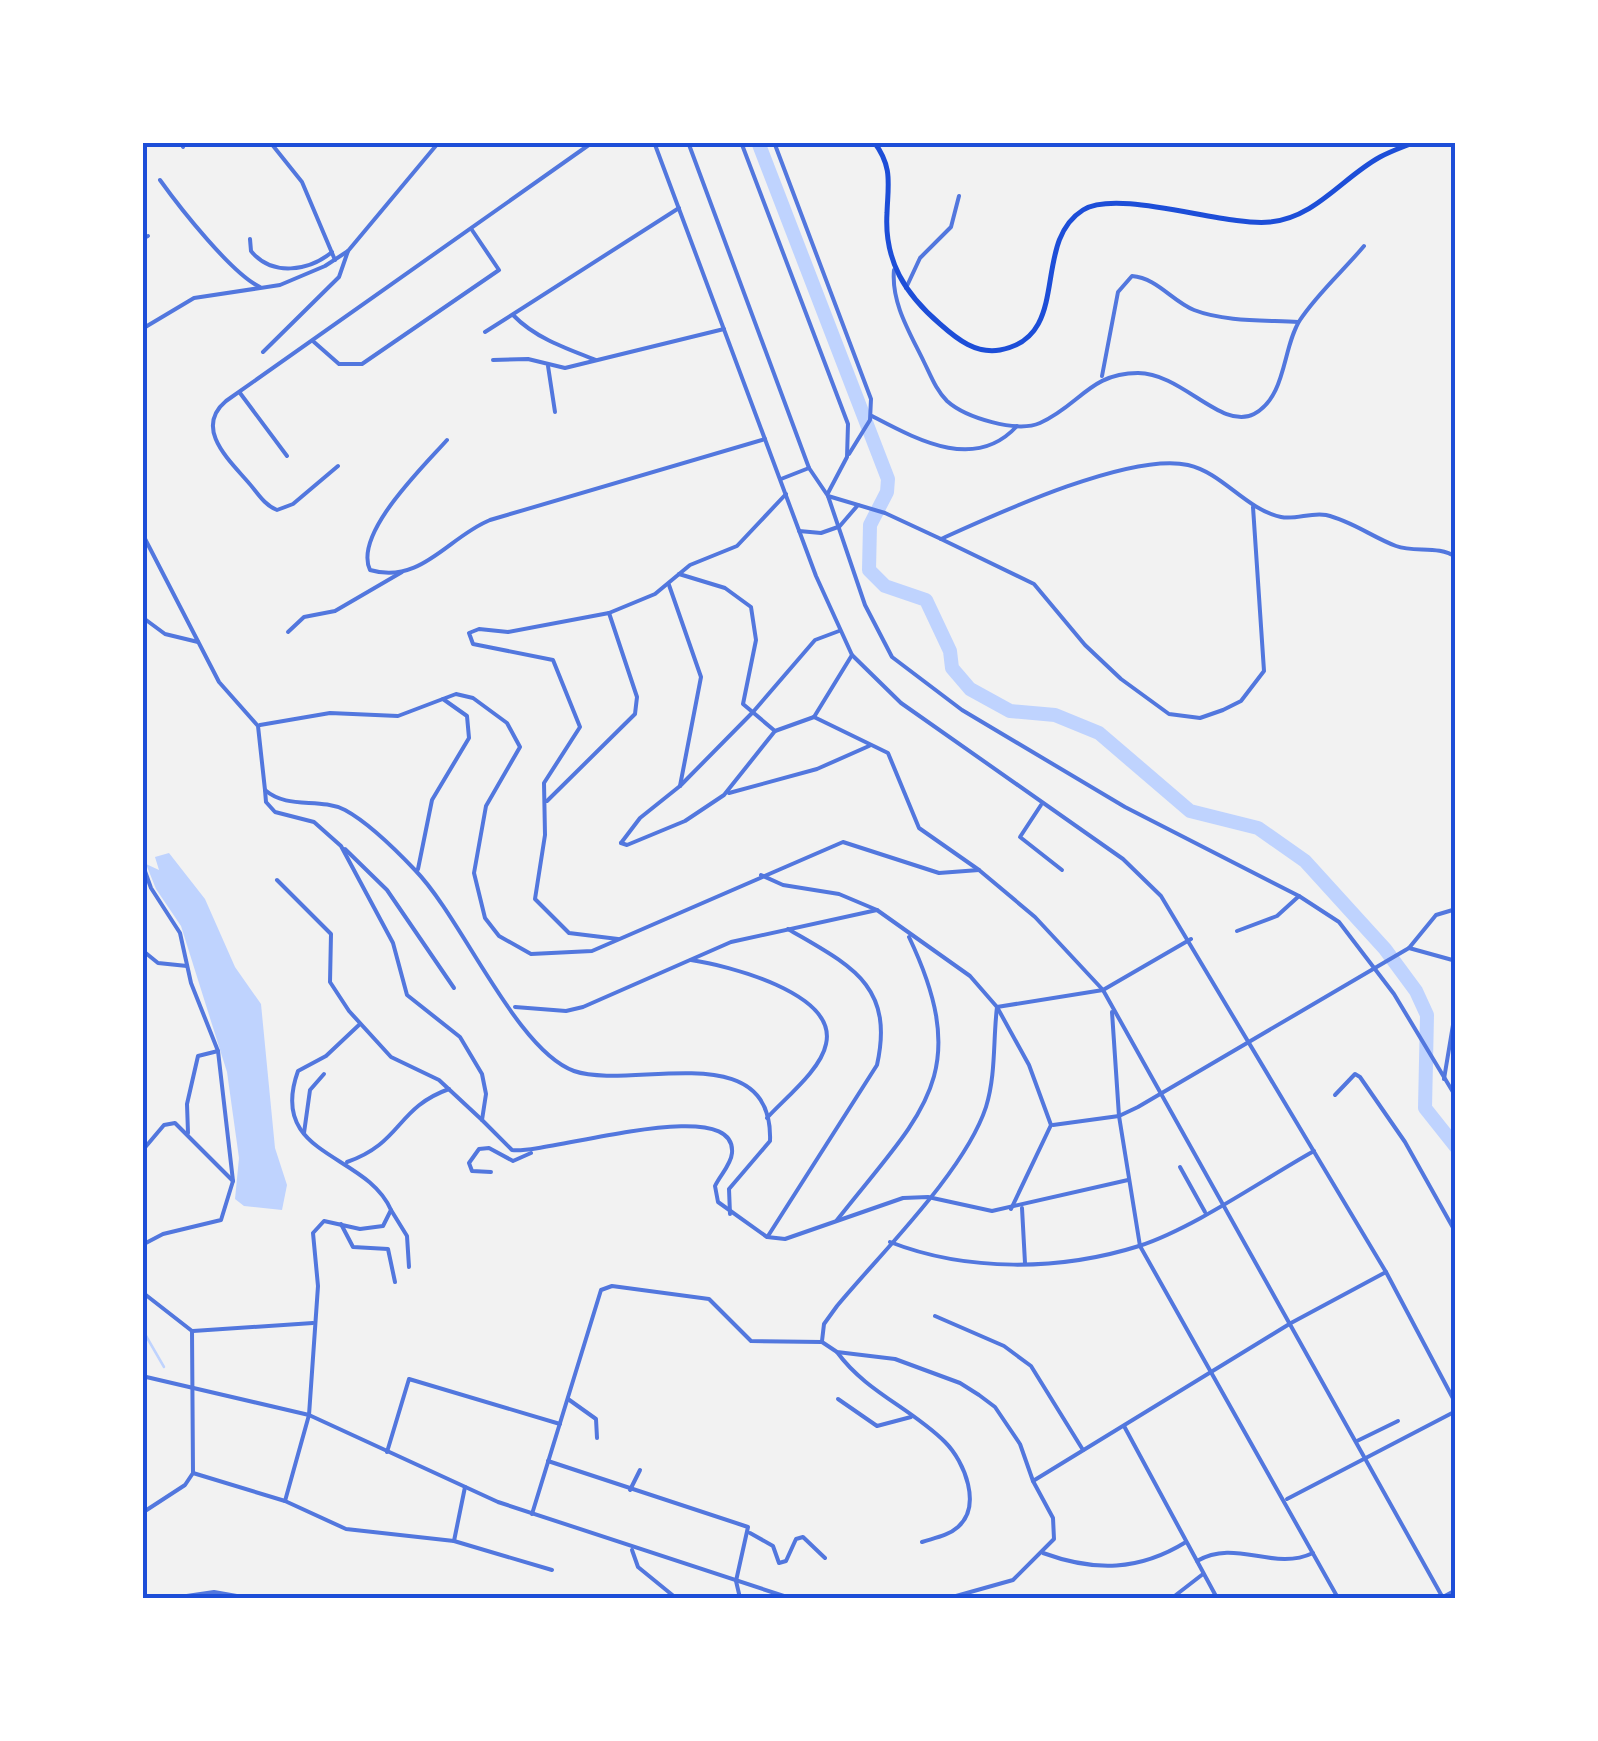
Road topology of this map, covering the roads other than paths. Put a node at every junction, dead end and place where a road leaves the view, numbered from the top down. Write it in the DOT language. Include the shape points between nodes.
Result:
graph roads {
  1 [pos="270,142"];
  2 [pos="439,142"];
  3 [pos="594,142"];
  4 [pos="654,142"];
  5 [pos="688,142"];
  6 [pos="741,142"];
  7 [pos="774,142"];
  8 [pos="874,142"];
  9 [pos="1415,142"];
  10 [pos="160,180"];
  11 [pos="959,196"];
  12 [pos="678,208"];
  13 [pos="472,230"];
  14 [pos="250,239"];
  15 [pos="1364,246"];
  16 [pos="348,251"];
  17 [pos="332,252"];
  18 [pos="335,260"];
  19 [pos="894,270"];
  20 [pos="265,288"];
  21 [pos="906,289"];
  22 [pos="512,314"];
  23 [pos="1298,322"];
  24 [pos="142,329"];
  25 [pos="724,329"];
  26 [pos="485,332"];
  27 [pos="314,342"];
  28 [pos="263,352"];
  29 [pos="493,360"];
  30 [pos="600,362"];
  31 [pos="548,366"];
  32 [pos="1102,378"];
  33 [pos="240,393"];
  34 [pos="555,412"];
  35 [pos="870,418"];
  36 [pos="1017,426"];
  37 [pos="765,439"];
  38 [pos="447,440"];
  39 [pos="287,456"];
  40 [pos="848,458"];
  41 [pos="338,466"];
  42 [pos="809,468"];
  43 [pos="780,480"];
  44 [pos="786,494"];
  45 [pos="828,495"];
  46 [pos="858,505"];
  47 [pos="1254,507"];
  48 [pos="838,527"];
  49 [pos="800,531"];
  50 [pos="142,532"];
  51 [pos="941,539"];
  52 [pos="1456,557"];
  53 [pos="406,570"];
  54 [pos="679,574"];
  55 [pos="669,585"];
  56 [pos="609,613"];
  57 [pos="142,618"];
  58 [pos="288,632"];
  59 [pos="839,632"];
  60 [pos="198,642"];
  61 [pos="852,655"];
  62 [pos="443,699"];
  63 [pos="753,712"];
  64 [pos="814,717"];
  65 [pos="258,726"];
  66 [pos="776,732"];
  67 [pos="869,746"];
  68 [pos="680,786"];
  69 [pos="265,790"];
  70 [pos="724,795"];
  71 [pos="546,801"];
  72 [pos="1041,805"];
  73 [pos="341,846"];
  74 [pos="142,863"];
  75 [pos="979,870"];
  76 [pos="1062,870"];
  77 [pos="417,872"];
  78 [pos="760,875"];
  79 [pos="278,880"];
  80 [pos="1299,896"];
  81 [pos="877,910"];
  82 [pos="1456,910"];
  83 [pos="788,928"];
  84 [pos="1238,931"];
  85 [pos="907,933"];
  86 [pos="1190,939"];
  87 [pos="621,940"];
  88 [pos="142,950"];
  89 [pos="1407,950"];
  90 [pos="690,960"];
  91 [pos="1456,961"];
  92 [pos="186,966"];
  93 [pos="1379,966"];
  94 [pos="454,988"];
  95 [pos="1103,990"];
  96 [pos="512,1006"];
  97 [pos="997,1007"];
  98 [pos="1456,1007"];
  99 [pos="1112,1008"];
  100 [pos="360,1024"];
  101 [pos="1125,1031"];
  102 [pos="1114,1033"];
  103 [pos="1251,1041"];
  104 [pos="218,1051"];
  105 [pos="324,1074"];
  106 [pos="1444,1078"];
  107 [pos="449,1089"];
  108 [pos="1162,1095"];
  109 [pos="1335,1095"];
  110 [pos="1456,1097"];
  111 [pos="1119,1116"];
  112 [pos="768,1118"];
  113 [pos="482,1120"];
  114 [pos="1051,1125"];
  115 [pos="188,1133"];
  116 [pos="303,1138"];
  117 [pos="535,1150"];
  118 [pos="142,1151"];
  119 [pos="1314,1151"];
  120 [pos="346,1163"];
  121 [pos="1180,1167"];
  122 [pos="490,1172"];
  123 [pos="233,1180"];
  124 [pos="1128,1180"];
  125 [pos="928,1197"];
  126 [pos="1223,1203"];
  127 [pos="1022,1206"];
  128 [pos="1011,1208"];
  129 [pos="391,1210"];
  130 [pos="1205,1212"];
  131 [pos="730,1214"];
  132 [pos="836,1220"];
  133 [pos="340,1224"];
  134 [pos="1456,1232"];
  135 [pos="767,1237"];
  136 [pos="890,1242"];
  137 [pos="142,1246"];
  138 [pos="1140,1246"];
  139 [pos="1024,1263"];
  140 [pos="409,1268"];
  141 [pos="1386,1272"];
  142 [pos="396,1282"];
  143 [pos="142,1292"];
  144 [pos="935,1316"];
  145 [pos="313,1323"];
  146 [pos="1290,1323"];
  147 [pos="192,1332"];
  148 [pos="822,1342"];
  149 [pos="837,1352"];
  150 [pos="1212,1372"];
  151 [pos="142,1376"];
  152 [pos="189,1386"];
  153 [pos="568,1399"];
  154 [pos="838,1400"];
  155 [pos="1456,1404"];
  156 [pos="1456,1412"];
  157 [pos="309,1415"];
  158 [pos="911,1417"];
  159 [pos="1398,1421"];
  160 [pos="560,1424"];
  161 [pos="1124,1426"];
  162 [pos="597,1438"];
  163 [pos="1357,1442"];
  164 [pos="1083,1450"];
  165 [pos="387,1452"];
  166 [pos="1364,1456"];
  167 [pos="548,1461"];
  168 [pos="640,1470"];
  169 [pos="193,1473"];
  170 [pos="1033,1481"];
  171 [pos="464,1487"];
  172 [pos="630,1490"];
  173 [pos="1286,1500"];
  174 [pos="284,1501"];
  175 [pos="142,1513"];
  176 [pos="532,1514"];
  177 [pos="750,1534"];
  178 [pos="454,1541"];
  179 [pos="1188,1541"];
  180 [pos="922,1542"];
  181 [pos="632,1550"];
  182 [pos="1043,1553"];
  183 [pos="1313,1553"];
  184 [pos="825,1558"];
  185 [pos="1197,1561"];
  186 [pos="552,1570"];
  187 [pos="1203,1574"];
  188 [pos="736,1581"];
  189 [pos="1456,1590"];
  190 [pos="894,1597"];
  191 [pos="173,1598"];
  192 [pos="248,1598"];
  193 [pos="676,1598"];
  194 [pos="740,1598"];
  195 [pos="790,1598"];
  196 [pos="878,1598"];
  197 [pos="950,1598"];
  198 [pos="1172,1598"];
  199 [pos="1216,1598"];
  200 [pos="1338,1598"];
  201 [pos="1443,1598"];
  1 -- 17 [label="street" via="302,182"];
  2 -- 16 [label="street"];
  3 -- 13 [label="street"];
  4 -- 12 [label="street"];
  5 -- 42 [label="street"];
  6 -- 40 [label="street" via="848,424"];
  7 -- 35 [label="street" via="870,399"];
  8 -- 19 [label="main road" via="889,166 887,235"];
  9 -- 21 [label="main road" via="1378,158 1284,220 1112,204 1084,210 1056,246 1048,304 1035,332 1013,348 965,344"];
  10 -- 20 [label="street" via="242,276"];
  11 -- 21 [label="street" via="951,227 920,258"];
  12 -- 22 [label="street"];
  12 -- 25 [label="street"];
  13 -- 27 [label="street"];
  13 -- 27 [label="street" via="500,266 362,364 339,364"];
  14 -- 17 [label="street" via="250,251 273,267 310,266"];
  15 -- 23 [label="street"];
  16 -- 18 [label="street"];
  16 -- 28 [label="street" via="340,276"];
  17 -- 18 [label="street"];
  18 -- 20 [label="street" via="299,280"];
  19 -- 21 [label="main road"];
  19 -- 36 [label="street" via="896,298 942,395 959,409"];
  20 -- 24 [label="street" via="194,298"];
  22 -- 26 [label="street"];
  22 -- 30 [label="street" via="552,342"];
  23 -- 32 [label="street" via="1276,389 1266,406 1246,417 1224,415 1177,381 1154,374"];
  23 -- 32 [label="street" via="1204,313 1132,276 1118,292"];
  25 -- 30 [label="street"];
  25 -- 37 [label="street"];
  27 -- 33 [label="street"];
  29 -- 31 [label="street"];
  30 -- 31 [label="street"];
  31 -- 34 [label="street"];
  32 -- 36 [label="street" via="1050,418"];
  33 -- 39 [label="street"];
  33 -- 41 [label="street" via="217,408 214,437 270,507 287,508"];
  35 -- 36 [label="street" via="957,450 994,446"];
  35 -- 40 [label="street"];
  37 -- 43 [label="street"];
  37 -- 53 [label="street" via="490,520 458,536 424,566"];
  38 -- 53 [label="street" via="388,506 371,544 370,570"];
  40 -- 45 [label="street"];
  42 -- 43 [label="street"];
  42 -- 45 [label="street"];
  43 -- 44 [label="street"];
  44 -- 49 [label="street"];
  44 -- 54 [label="street" via="737,546"];
  45 -- 46 [label="street"];
  45 -- 48 [label="street"];
  46 -- 48 [label="street"];
  46 -- 51 [label="street"];
  47 -- 51 [label="street" via="1203,471 1171,463 1097,478"];
  47 -- 51 [label="street" via="1264,671 1241,700 1200,718 1155,706 1085,645 1034,584"];
  47 -- 52 [label="street" via="1281,516 1322,514 1400,547"];
  48 -- 49 [label="street" via="821,534"];
  48 -- 80 [label="street" via="874,628 892,658 962,710 1125,808"];
  49 -- 59 [label="street"];
  50 -- 60 [label="street"];
  53 -- 58 [label="street" via="335,610 304,617"];
  54 -- 55 [label="street"];
  54 -- 63 [label="street" via="725,588 751,607 756,640 742,697"];
  55 -- 56 [label="street"];
  55 -- 68 [label="street" via="701,677"];
  56 -- 71 [label="street" via="637,697 635,714"];
  56 -- 71 [label="street" via="470,634 474,644 544,655 561,673 580,727 544,783"];
  57 -- 60 [label="street" via="165,634"];
  59 -- 61 [label="street"];
  59 -- 63 [label="street" via="814,640"];
  60 -- 65 [label="street" via="219,682"];
  61 -- 64 [label="street"];
  61 -- 72 [label="street" via="900,703"];
  62 -- 65 [label="street" via="398,716 330,713"];
  62 -- 77 [label="street" via="467,716 469,738 432,800"];
  62 -- 87 [label="street" via="473,698 507,723 520,747 486,806 474,858 479,904 498,936 548,956"];
  63 -- 66 [label="street"];
  63 -- 68 [label="street"];
  64 -- 66 [label="street"];
  64 -- 67 [label="street"];
  65 -- 69 [label="street"];
  66 -- 70 [label="street"];
  67 -- 70 [label="street" via="817,769"];
  67 -- 75 [label="street" via="894,759 919,828"];
  68 -- 70 [label="street" via="640,818 622,845 684,821"];
  69 -- 73 [label="street" via="275,812 314,822"];
  69 -- 77 [label="street" via="282,801 344,810"];
  71 -- 87 [label="street" via="534,891 538,906 578,938"];
  72 -- 76 [label="street" via="1020,838"];
  72 -- 86 [label="street" via="1137,870"];
  73 -- 94 [label="street" via="386,890"];
  73 -- 113 [label="street" via="393,942 407,995 460,1037 482,1074"];
  74 -- 92 [label="street" via="180,933"];
  75 -- 78 [label="street" via="939,872 851,842"];
  75 -- 95 [label="street"];
  77 -- 96 [label="street"];
  78 -- 81 [label="street"];
  78 -- 87 [label="street"];
  79 -- 100 [label="street" via="330,934 330,982"];
  80 -- 84 [label="street" via="1277,916"];
  80 -- 93 [label="street" via="1339,922"];
  81 -- 83 [label="street"];
  81 -- 85 [label="street"];
  82 -- 89 [label="street" via="1436,915"];
  83 -- 90 [label="street"];
  83 -- 135 [label="street" via="860,974 882,1014 883,1040 878,1065"];
  85 -- 97 [label="street" via="970,976"];
  85 -- 132 [label="street" via="940,1014 930,1091 913,1123"];
  86 -- 95 [label="street"];
  86 -- 103 [label="street"];
  88 -- 92 [label="street" via="158,964"];
  89 -- 91 [label="street"];
  89 -- 93 [label="street"];
  90 -- 96 [label="street" via="583,1007"];
  90 -- 112 [label="street" via="746,970 824,1021 821,1057"];
  92 -- 104 [label="street"];
  93 -- 103 [label="street"];
  93 -- 106 [label="street"];
  95 -- 97 [label="street"];
  95 -- 99 [label="street"];
  96 -- 112 [label="street" via="532,1042 576,1072 718,1074 739,1083"];
  97 -- 114 [label="street"];
  97 -- 125 [label="street" via="988,1103 963,1152"];
  98 -- 106 [label="street"];
  99 -- 101 [label="street"];
  99 -- 102 [label="street"];
  100 -- 107 [label="street" via="402,1066 428,1073"];
  100 -- 116 [label="street" via="298,1072 294,1102"];
  101 -- 102 [label="street"];
  101 -- 108 [label="street"];
  102 -- 111 [label="street"];
  103 -- 108 [label="street"];
  103 -- 119 [label="street"];
  104 -- 115 [label="street" via="198,1056"];
  104 -- 123 [label="street"];
  105 -- 116 [label="street" via="310,1090"];
  106 -- 110 [label="street"];
  107 -- 113 [label="street"];
  107 -- 120 [label="street" via="422,1098 382,1146"];
  108 -- 111 [label="street"];
  108 -- 126 [label="street"];
  109 -- 134 [label="street" via="1360,1076"];
  111 -- 114 [label="street"];
  111 -- 124 [label="street"];
  112 -- 131 [label="street" via="766,1150 729,1189"];
  113 -- 117 [label="street" via="502,1144"];
  114 -- 128 [label="street"];
  115 -- 118 [label="street" via="175,1123 164,1125"];
  115 -- 123 [label="street"];
  116 -- 120 [label="street"];
  117 -- 122 [label="street" via="513,1161 479,1148 468,1163 472,1171"];
  117 -- 131 [label="street" via="707,1124 733,1147 715,1186"];
  119 -- 126 [label="street"];
  119 -- 141 [label="street"];
  120 -- 129 [label="street"];
  121 -- 130 [label="street"];
  123 -- 137 [label="street" via="221,1220"];
  124 -- 127 [label="street"];
  124 -- 138 [label="street"];
  125 -- 128 [label="street" via="968,1208"];
  125 -- 132 [label="street" via="888,1201"];
  125 -- 136 [label="street"];
  126 -- 130 [label="street"];
  126 -- 146 [label="street"];
  127 -- 128 [label="street"];
  127 -- 139 [label="street"];
  129 -- 133 [label="street" via="383,1226 372,1230"];
  129 -- 140 [label="street" via="408,1236"];
  130 -- 138 [label="street"];
  131 -- 135 [label="street"];
  132 -- 135 [label="street" via="798,1236"];
  133 -- 142 [label="street" via="353,1247 388,1249"];
  133 -- 145 [label="street" via="324,1221 313,1232"];
  136 -- 139 [label="street" via="932,1258"];
  136 -- 148 [label="street" via="830,1315"];
  138 -- 139 [label="street"];
  138 -- 150 [label="street"];
  141 -- 146 [label="street"];
  141 -- 155 [label="street"];
  143 -- 147 [label="street"];
  144 -- 164 [label="street" via="1019,1354"];
  145 -- 147 [label="street"];
  145 -- 157 [label="street"];
  146 -- 150 [label="street"];
  146 -- 163 [label="street"];
  147 -- 152 [label="street"];
  148 -- 149 [label="street"];
  148 -- 153 [label="street" via="750,1342 722,1308 694,1294 612,1286 601,1290"];
  149 -- 158 [label="street" via="858,1378"];
  149 -- 170 [label="street" via="894,1359 980,1396 1008,1423"];
  150 -- 161 [label="street"];
  150 -- 173 [label="street"];
  151 -- 152 [label="street"];
  152 -- 157 [label="street"];
  152 -- 169 [label="street"];
  153 -- 160 [label="street"];
  153 -- 162 [label="street" via="596,1419"];
  154 -- 158 [label="street" via="877,1426"];
  156 -- 166 [label="street"];
  157 -- 165 [label="street"];
  157 -- 174 [label="street"];
  158 -- 180 [label="street" via="950,1446 970,1503 959,1526"];
  159 -- 163 [label="street"];
  160 -- 165 [label="street" via="406,1380"];
  160 -- 167 [label="street"];
  161 -- 164 [label="street"];
  161 -- 179 [label="street"];
  163 -- 166 [label="street"];
  164 -- 170 [label="street"];
  165 -- 171 [label="street"];
  166 -- 173 [label="street"];
  166 -- 201 [label="street"];
  167 -- 172 [label="street"];
  167 -- 176 [label="street"];
  168 -- 172 [label="street"];
  169 -- 174 [label="street"];
  169 -- 175 [label="street" via="185,1486"];
  170 -- 182 [label="street" via="1056,1528"];
  171 -- 176 [label="street"];
  171 -- 178 [label="street"];
  172 -- 177 [label="street" via="740,1522"];
  173 -- 183 [label="street"];
  174 -- 178 [label="street" via="365,1534"];
  176 -- 181 [label="street"];
  177 -- 184 [label="street" via="773,1546 779,1562 803,1537"];
  177 -- 188 [label="street"];
  178 -- 186 [label="street"];
  179 -- 182 [label="street" via="1156,1560 1131,1565 1070,1563"];
  179 -- 185 [label="street"];
  181 -- 188 [label="street"];
  181 -- 193 [label="street" via="638,1567"];
  182 -- 197 [label="street" via="1013,1580"];
  183 -- 185 [label="street" via="1279,1560 1224,1550"];
  183 -- 200 [label="street"];
  185 -- 187 [label="street"];
  187 -- 198 [label="street"];
  187 -- 199 [label="street"];
  188 -- 194 [label="street"];
  188 -- 195 [label="street"];
  189 -- 201 [label="street"];
  190 -- 196 [label="street"];
  191 -- 192 [label="street" via="214,1592"];
}
